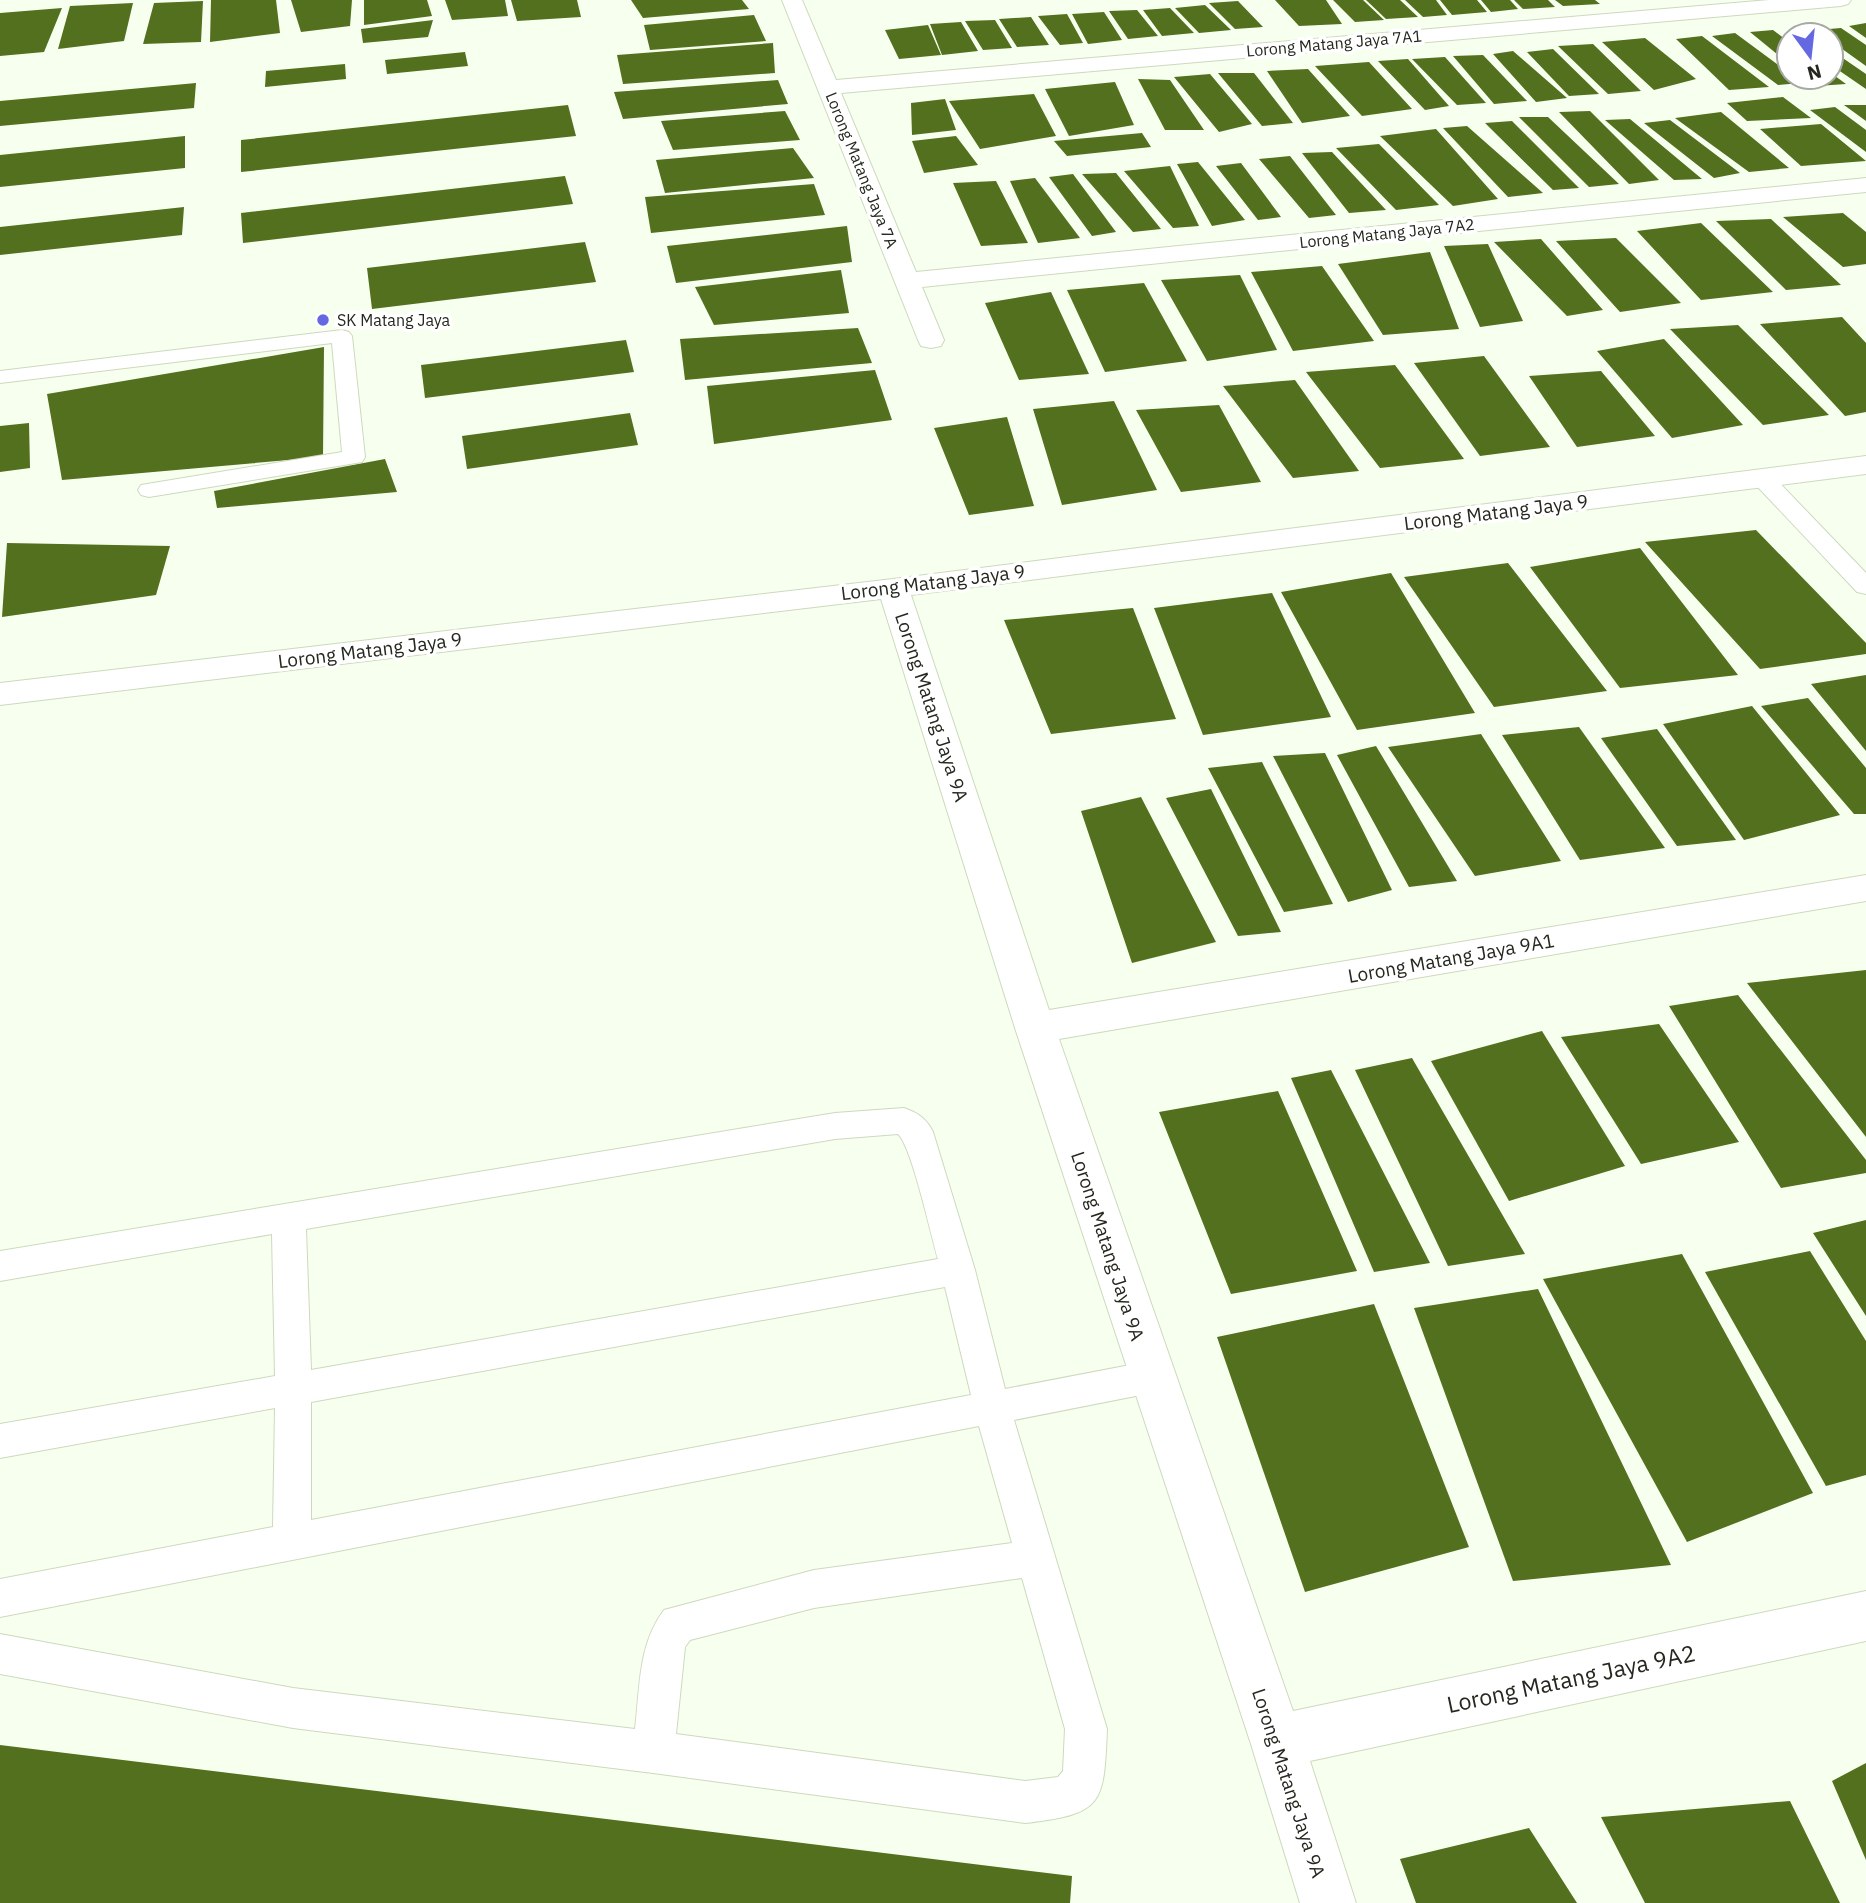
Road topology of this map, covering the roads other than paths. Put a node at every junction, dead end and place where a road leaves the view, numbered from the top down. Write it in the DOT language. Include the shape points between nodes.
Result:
graph roads {
  1 [pos="792,0"];
  2 [pos="1841,0"];
  3 [pos="828,87"];
  4 [pos="1866,185"];
  5 [pos="908,281"];
  6 [pos="932,340"];
  7 [pos="0,377"];
  8 [pos="1866,465"];
  9 [pos="1762,478"];
  10 [pos="149,490"];
  11 [pos="1866,555"];
  12 [pos="1839,559"];
  13 [pos="1866,587"];
  14 [pos="893,588"];
  15 [pos="0,694"];
  16 [pos="1866,888"];
  17 [pos="1035,1028"];
  18 [pos="289,1216"];
  19 [pos="0,1266"];
  20 [pos="958,1270"];
  21 [pos="1152,1377"];
  22 [pos="293,1387"];
  23 [pos="992,1408"];
  24 [pos="0,1440"];
  25 [pos="292,1542"];
  26 [pos="1034,1558"];
  27 [pos="0,1598"];
  28 [pos="1866,1616"];
  29 [pos="0,1654"];
  30 [pos="1277,1741"];
  31 [pos="653,1752"];
  32 [pos="1328,1903"];
  1 -- 3 [label="street, Lorong Matang Jaya 7A"];
  2 -- 3 [label="street, Lorong Matang Jaya 7A1"];
  3 -- 5 [label="street, Lorong Matang Jaya 7A"];
  4 -- 5 [label="street, Lorong Matang Jaya 7A2"];
  5 -- 6 [label="street, Lorong Matang Jaya 7A"];
  7 -- 10 [label="lane" via="342,336 354,457"];
  8 -- 9 [label="street, Lorong Matang Jaya 9"];
  9 -- 12 [label="lane"];
  9 -- 14 [label="street, Lorong Matang Jaya 9"];
  11 -- 12 [label="lane"];
  12 -- 13 [label="lane"];
  14 -- 15 [label="street, Lorong Matang Jaya 9"];
  14 -- 17 [label="street, Lorong Matang Jaya 9A"];
  16 -- 17 [label="street, Lorong Matang Jaya 9A1"];
  17 -- 21 [label="street, Lorong Matang Jaya 9A"];
  18 -- 19 [label="lane"];
  18 -- 20 [label="lane" via="835,1126 904,1121 917,1132"];
  18 -- 22 [label="lane"];
  20 -- 22 [label="lane"];
  20 -- 23 [label="lane"];
  21 -- 23 [label="lane"];
  21 -- 30 [label="street, Lorong Matang Jaya 9A"];
  22 -- 24 [label="lane"];
  22 -- 25 [label="lane"];
  23 -- 25 [label="lane"];
  23 -- 26 [label="lane"];
  25 -- 27 [label="lane"];
  26 -- 31 [label="lane" via="814,1589 678,1624 666,1640"];
  26 -- 31 [label="lane" via="1086,1729 1084,1780 1068,1797 1025,1802"];
  28 -- 30 [label="street, Lorong Matang Jaya 9A2"];
  29 -- 31 [label="lane" via="293,1709"];
  30 -- 32 [label="street, Lorong Matang Jaya 9A"];
}
